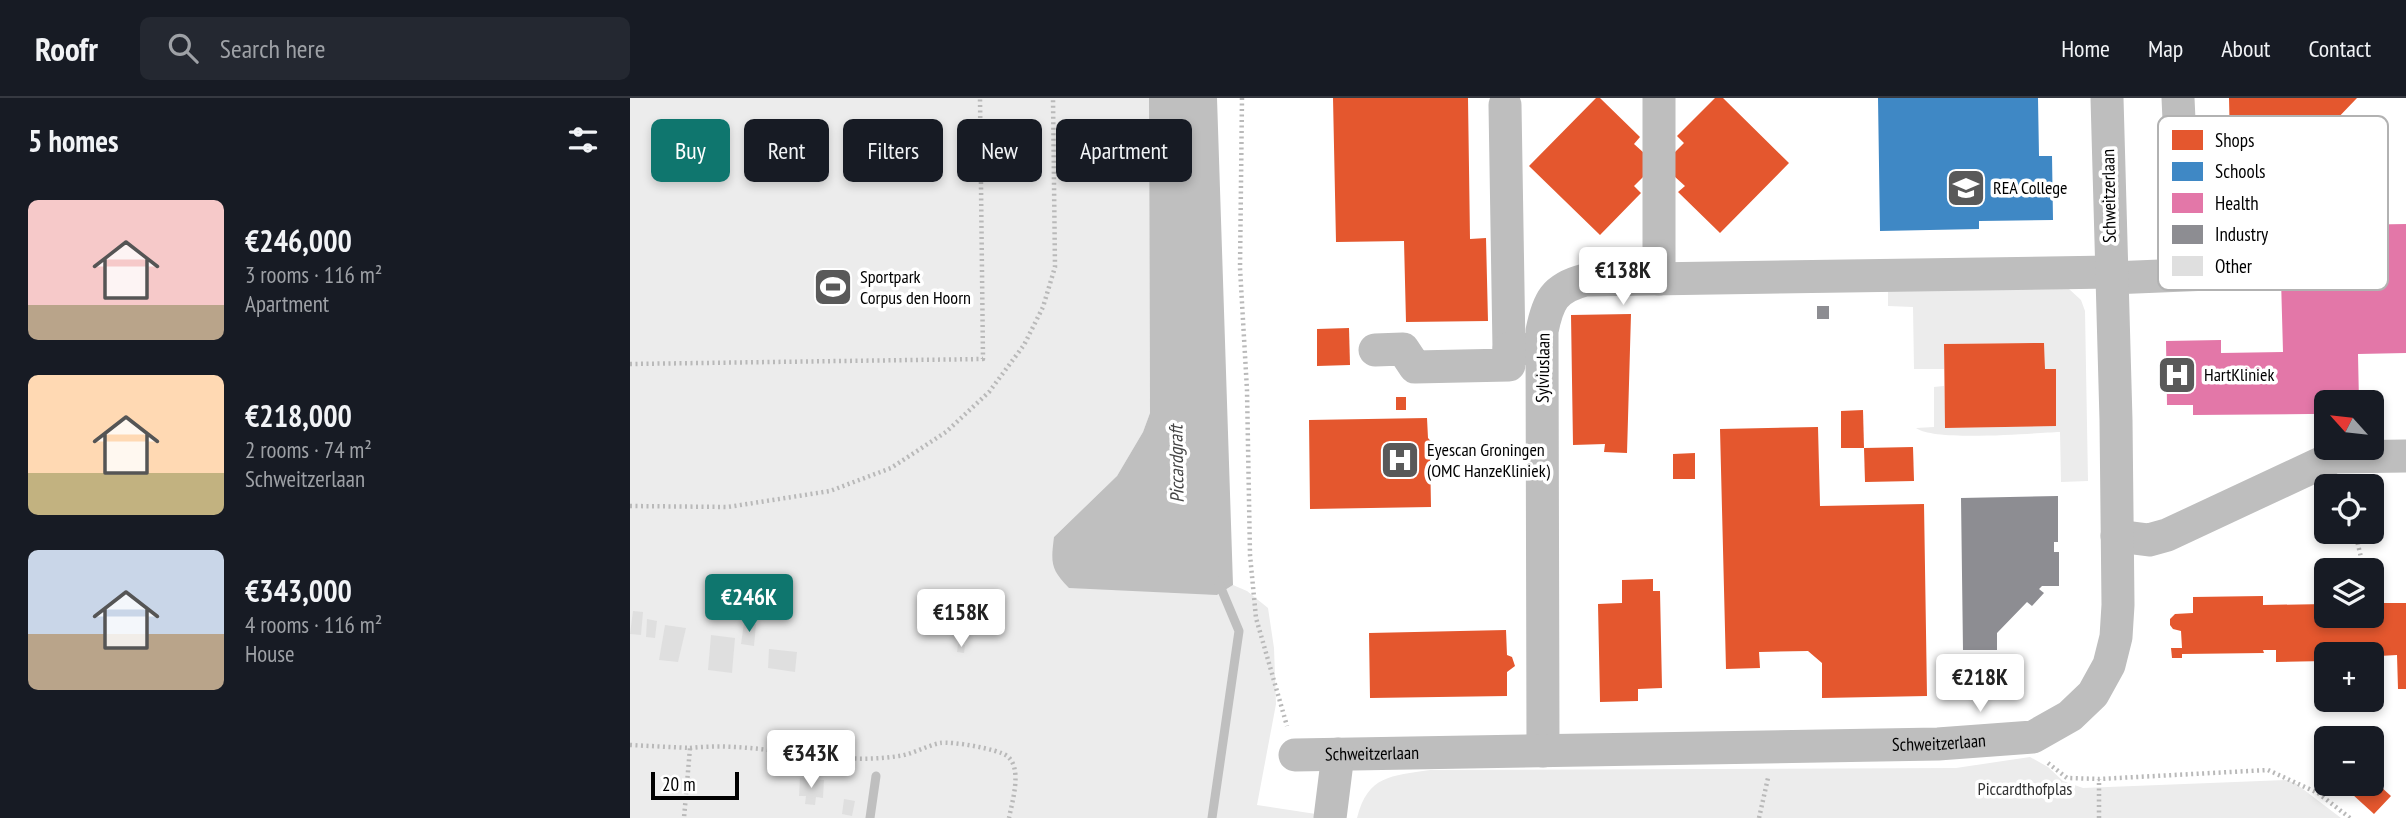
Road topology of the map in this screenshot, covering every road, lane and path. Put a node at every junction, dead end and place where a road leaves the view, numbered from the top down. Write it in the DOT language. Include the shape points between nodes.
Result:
graph roads {
  1 [pos="980,98"];
  2 [pos="1053,98"];
  3 [pos="1242,98"];
  4 [pos="1659,98"];
  5 [pos="2107,98"];
  6 [pos="2178,98"];
  7 [pos="1505,105"];
  8 [pos="2179,116"];
  9 [pos="2158,274"];
  10 [pos="2111,275"];
  11 [pos="1659,279"];
  12 [pos="1509,349"];
  13 [pos="1542,349"];
  14 [pos="1375,350"];
  15 [pos="630,364"];
  16 [pos="2406,456"];
  17 [pos="630,506"];
  18 [pos="2117,536"];
  19 [pos="2033,737"];
  20 [pos="630,745"];
  21 [pos="1776,746"];
  22 [pos="690,748"];
  23 [pos="1542,751"];
  24 [pos="1338,754"];
  25 [pos="1295,755"];
  26 [pos="2099,779"];
  27 [pos="684,818"];
  28 [pos="1009,818"];
  29 [pos="1330,818"];
  30 [pos="1759,818"];
  31 [pos="2099,818"];
  32 [pos="2350,818"];
  1 -- 15 [label="path" via="983,359"];
  2 -- 17 [label="path" via="1055,267 1043,307 1024,345 989,391 946,432 891,468 830,491 728,507"];
  3 -- 25 [label="path" via="1240,268 1250,555 1256,618"];
  4 -- 11 [label="street"];
  5 -- 10 [label="street, Schweitzerlaan"];
  6 -- 8 [label="street"];
  7 -- 12 [label="street"];
  9 -- 10 [label="street, Sylviuslaan"];
  10 -- 11 [label="street, Sylviuslaan"];
  10 -- 18 [label="street, Schweitzerlaan"];
  11 -- 13 [label="street, Sylviuslaan" via="1571,284 1550,301"];
  12 -- 13 [label="street"];
  12 -- 14 [label="street" via="1509,365 1415,367 1402,349"];
  13 -- 23 [label="street, Sylviuslaan"];
  16 -- 18 [label="street" via="2334,457 2167,535 2149,540"];
  18 -- 19 [label="street, Schweitzerlaan" via="2117,626 2109,665 2093,694 2070,716"];
  19 -- 21 [label="street, Schweitzerlaan" via="1938,744"];
  19 -- 26 [label="path" via="2047,763 2067,778"];
  20 -- 22 [label="path"];
  21 -- 23 [label="street, Schweitzerlaan"];
  21 -- 30 [label="path"];
  22 -- 27 [label="path"];
  22 -- 28 [label="path" via="719,745 857,758 900,756 942,742 985,749 1009,757 1014,765"];
  23 -- 24 [label="street, Schweitzerlaan"];
  24 -- 25 [label="street, Schweitzerlaan"];
  24 -- 29 [label="street"];
  26 -- 31 [label="path"];
  26 -- 32 [label="path" via="2268,770 2318,793"];
}
